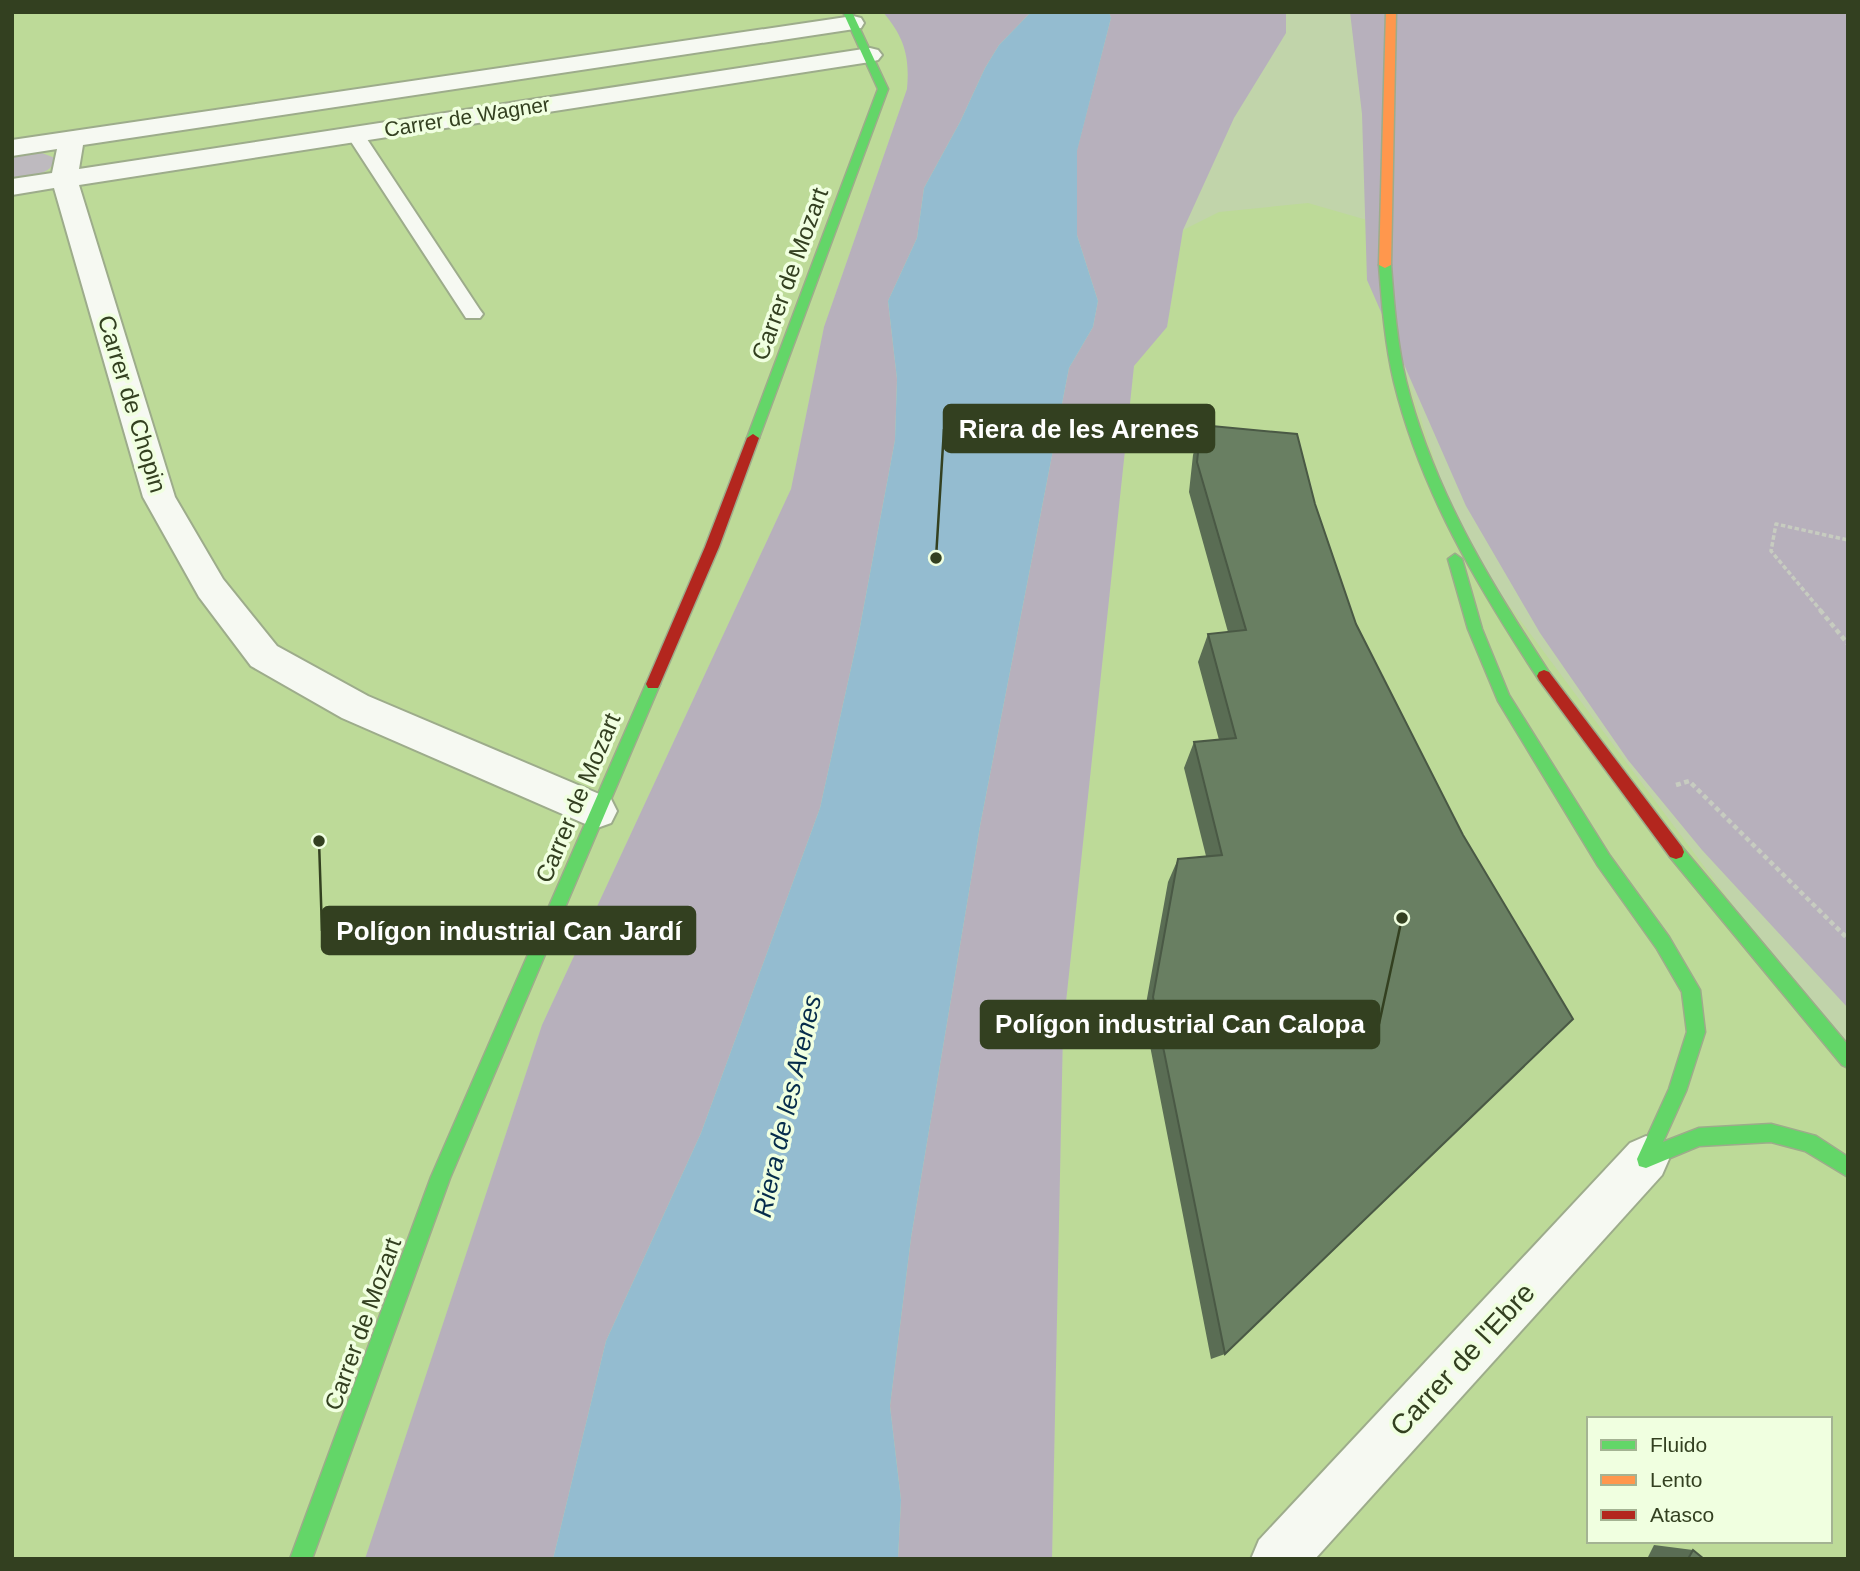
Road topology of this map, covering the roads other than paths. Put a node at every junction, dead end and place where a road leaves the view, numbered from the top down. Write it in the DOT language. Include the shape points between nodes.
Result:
graph roads {
  1 [pos="1391,12"];
  2 [pos="850,18"];
  3 [pos="870,55"];
  4 [pos="355,134"];
  5 [pos="71,139"];
  6 [pos="12,148"];
  7 [pos="64,179"];
  8 [pos="12,187"];
  9 [pos="473,314"];
  10 [pos="1441,500"];
  11 [pos="597,811"];
  12 [pos="1848,1059"];
  13 [pos="1646,1159"];
  14 [pos="1848,1168"];
  15 [pos="301,1559"];
  16 [pos="1279,1559"];
  1 -- 10 [label="main road" via="1385,219 1391,328 1403,400"];
  2 -- 3 [label="main road, Carrer de Mozart"];
  2 -- 5 [label="street, Carrer de Wagner"];
  3 -- 4 [label="street, Carrer de Wagner"];
  3 -- 11 [label="main road, Carrer de Mozart" via="883,89 712,547"];
  4 -- 7 [label="street, Carrer de Wagner"];
  4 -- 9 [label="lane"];
  5 -- 6 [label="street, Carrer de Wagner"];
  5 -- 7 [label="street"];
  7 -- 8 [label="street, Carrer de Wagner"];
  7 -- 11 [label="street, Carrer de Chopin" via="159,497 211,588 264,656 355,708"];
  10 -- 12 [label="main road" via="1482,579 1559,698 1779,979"];
  10 -- 13 [label="main road" via="1475,629 1503,697 1604,861 1691,990 1696,1032 1677,1091"];
  11 -- 15 [label="main road, Carrer de Mozart" via="441,1177"];
  13 -- 14 [label="main road" via="1699,1137 1771,1133 1809,1143"];
  13 -- 16 [label="street, Carrer de l'Ebre"];
}
